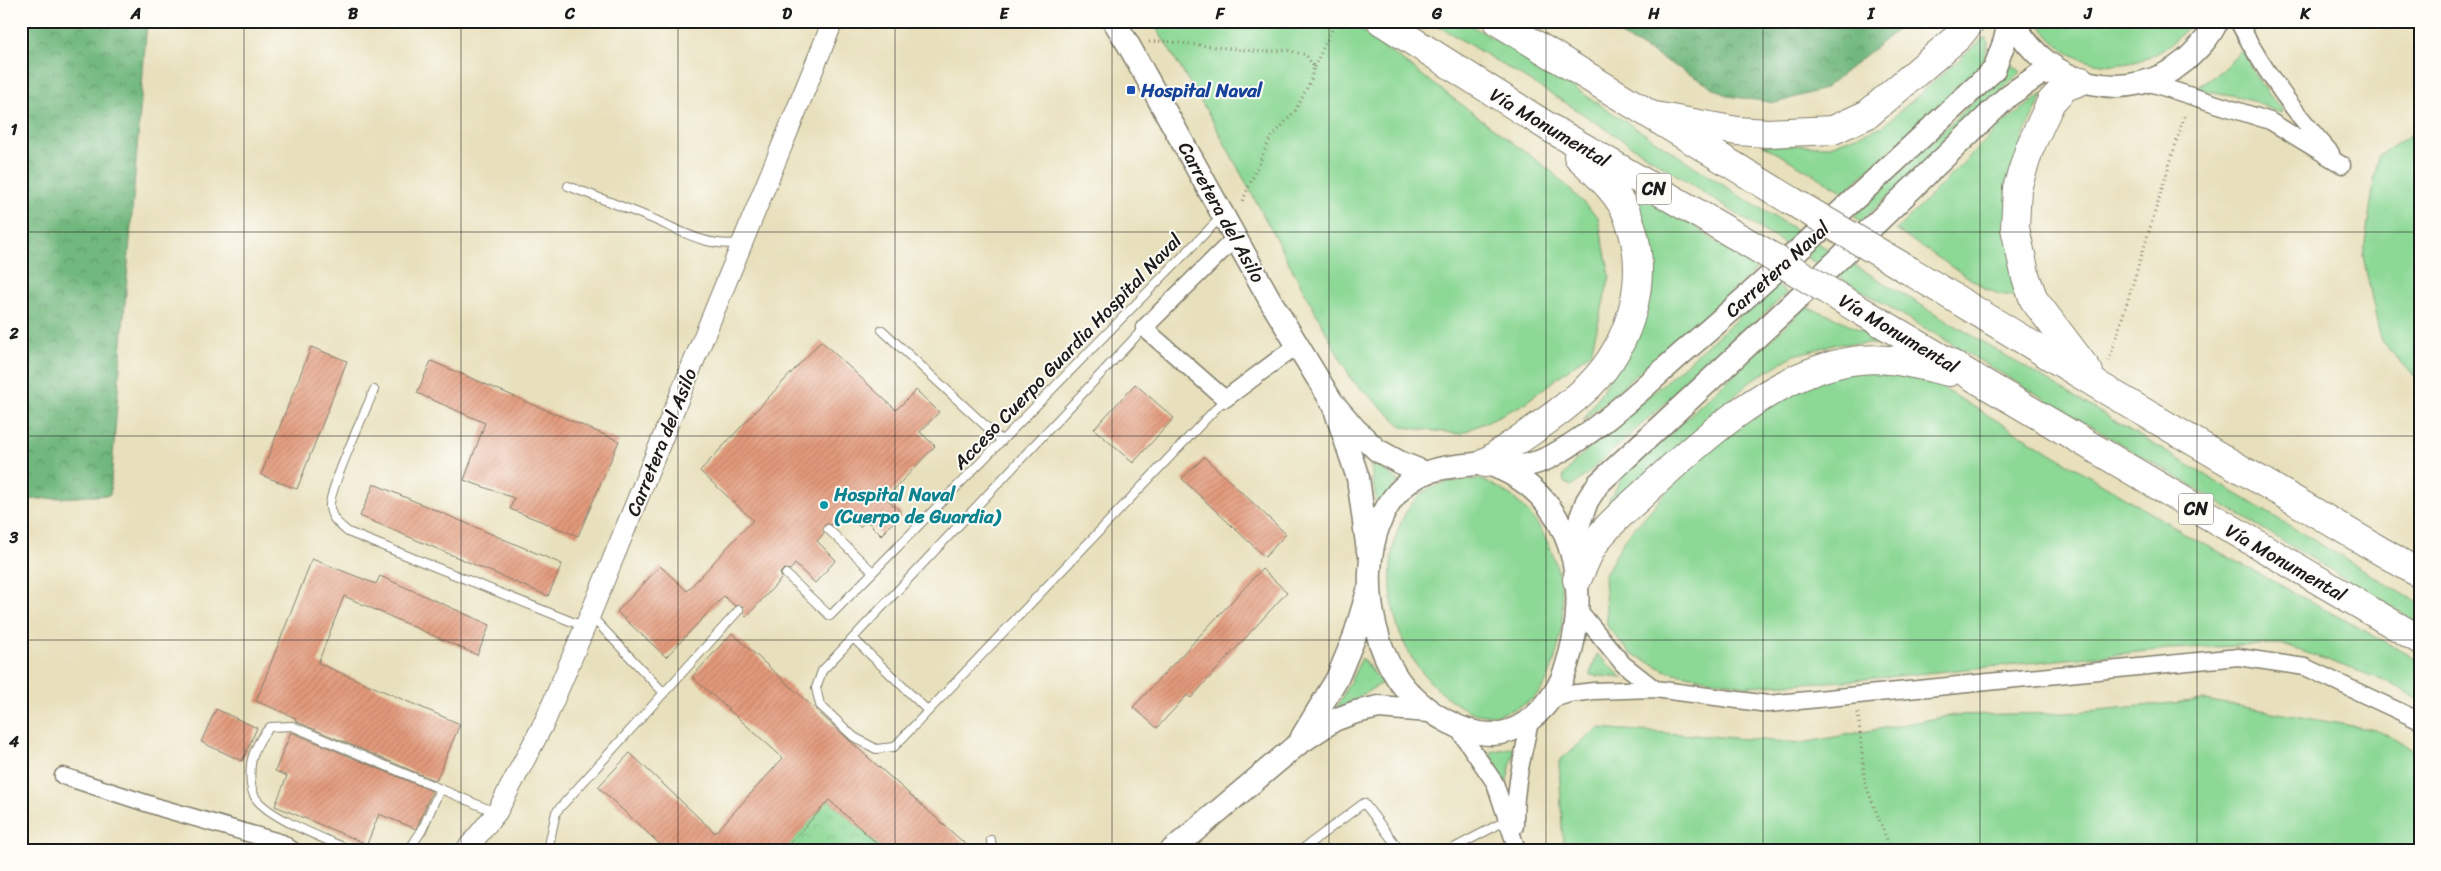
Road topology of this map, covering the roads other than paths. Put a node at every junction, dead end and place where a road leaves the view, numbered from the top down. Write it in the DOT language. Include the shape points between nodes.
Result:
graph roads {
  1 [pos="833,21"];
  2 [pos="1114,21"];
  3 [pos="1381,21"];
  4 [pos="1498,21"];
  5 [pos="1971,21"];
  6 [pos="2009,21"];
  7 [pos="2013,21"];
  8 [pos="2217,21"];
  9 [pos="2238,21"];
  10 [pos="2070,76"];
  11 [pos="2147,82"];
  12 [pos="1655,116"];
  13 [pos="1550,128"];
  14 [pos="568,186"];
  15 [pos="1230,226"];
  16 [pos="742,242"];
  17 [pos="1144,328"];
  18 [pos="882,330"];
  19 [pos="1296,346"];
  20 [pos="1973,377"];
  21 [pos="2101,387"];
  22 [pos="374,390"];
  23 [pos="1225,400"];
  24 [pos="1332,402"];
  25 [pos="1002,441"];
  26 [pos="1493,466"];
  27 [pos="1426,473"];
  28 [pos="828,529"];
  29 [pos="1571,545"];
  30 [pos="873,572"];
  31 [pos="786,574"];
  32 [pos="1371,574"];
  33 [pos="2420,574"];
  34 [pos="1577,580"];
  35 [pos="1577,608"];
  36 [pos="740,610"];
  37 [pos="588,621"];
  38 [pos="852,638"];
  39 [pos="2420,640"];
  40 [pos="1655,689"];
  41 [pos="664,693"];
  42 [pos="1550,700"];
  43 [pos="927,710"];
  44 [pos="1429,711"];
  45 [pos="1531,717"];
  46 [pos="2420,721"];
  47 [pos="1456,726"];
  48 [pos="1298,744"];
  49 [pos="63,776"];
  50 [pos="440,789"];
  51 [pos="497,812"];
  52 [pos="1507,820"];
  53 [pos="990,840"];
  54 [pos="1516,848"];
  55 [pos="292,850"];
  56 [pos="350,850"];
  57 [pos="409,850"];
  58 [pos="466,850"];
  59 [pos="548,850"];
  60 [pos="992,850"];
  61 [pos="1172,850"];
  62 [pos="1301,850"];
  63 [pos="1400,850"];
  64 [pos="1450,850"];
  1 -- 16 [label="street, Carretera del Asilo"];
  2 -- 15 [label="main road, Carretera del Asilo"];
  3 -- 13 [label="highway, Vía Monumental / CN"];
  4 -- 12 [label="highway"];
  5 -- 12 [label="highway" via="1959,36 1868,114 1834,130 1737,131"];
  6 -- 26 [label="main road, Carretera Naval" via="1994,70 1760,286 1596,427 1553,456 1522,467"];
  7 -- 10 [label="main road" via="2038,56"];
  8 -- 11 [label="main road" via="2199,49 2175,69"];
  9 -- 11 [label="street" via="2250,46 2293,111 2342,165 2270,121"];
  10 -- 11 [label="main road" via="2114,86"];
  10 -- 21 [label="highway" via="2066,87 2051,102 2030,147 2016,188 2014,228 2034,300"];
  10 -- 29 [label="main road, Carretera Naval" via="2040,74 2008,96 1791,305 1598,484 1587,501"];
  12 -- 21 [label="highway, bridge"];
  13 -- 20 [label="highway, Vía Monumental / CN, bridge"];
  13 -- 26 [label="highway" via="1605,182 1628,216 1636,246 1638,274 1634,308 1618,348 1590,384"];
  14 -- 16 [label="lane" via="696,239 726,245"];
  15 -- 17 [label="street"];
  15 -- 19 [label="main road, Carretera del Asilo"];
  15 -- 25 [label="lane, Acceso Cuerpo Guardia Hospital Naval"];
  16 -- 37 [label="street, Carretera del Asilo"];
  17 -- 23 [label="street"];
  17 -- 38 [label="lane"];
  18 -- 25 [label="lane"];
  19 -- 23 [label="street"];
  19 -- 24 [label="main road, Carretera del Asilo"];
  20 -- 34 [label="highway" via="1891,360 1853,360 1816,369 1788,382 1757,400 1679,459 1599,537 1585,558"];
  20 -- 39 [label="highway, Vía Monumental / CN"];
  21 -- 33 [label="highway"];
  22 -- 37 [label="lane" via="337,480 330,507 335,521 348,532"];
  23 -- 43 [label="lane"];
  24 -- 27 [label="main road, Carretera del Asilo" via="1378,450"];
  24 -- 32 [label="main road, Carretera del Asilo" via="1358,478"];
  25 -- 30 [label="lane, Acceso Cuerpo Guardia Hospital Naval"];
  26 -- 27 [label="main road, Carretera Naval"];
  26 -- 29 [label="main road" via="1522,480 1546,504"];
  27 -- 32 [label="main road" via="1402,488 1385,510 1374,537"];
  28 -- 30 [label="lane"];
  29 -- 34 [label="main road"];
  30 -- 31 [label="lane, Acceso Cuerpo Guardia Hospital Naval" via="830,616"];
  32 -- 44 [label="main road, Carretera del Asilo" via="1378,633 1386,658 1396,677"];
  32 -- 48 [label="main road" via="1354,638 1337,679"];
  34 -- 35 [label="main road"];
  35 -- 40 [label="street" via="1623,664"];
  35 -- 42 [label="main road" via="1569,660"];
  36 -- 41 [label="lane"];
  37 -- 41 [label="lane"];
  37 -- 51 [label="street, Carretera del Asilo" via="545,721"];
  38 -- 43 [label="lane"];
  38 -- 43 [label="lane" via="822,671 816,688 820,705 854,737 876,749 894,747"];
  40 -- 42 [label="street" via="1594,691"];
  40 -- 46 [label="street" via="1768,704 2238,657 2305,667"];
  41 -- 59 [label="lane" via="556,812"];
  42 -- 45 [label="main road"];
  44 -- 47 [label="main road"];
  44 -- 48 [label="main road" via="1379,707 1356,712 1334,720"];
  45 -- 47 [label="main road" via="1520,726 1492,734"];
  45 -- 54 [label="street" via="1514,801"];
  47 -- 52 [label="street" via="1495,783"];
  48 -- 61 [label="main road"];
  49 -- 55 [label="street" via="282,843"];
  50 -- 51 [label="lane"];
  50 -- 56 [label="lane" via="292,726 270,727 262,734 252,761 250,776 254,795 269,812"];
  50 -- 57 [label="lane" via="422,830"];
  51 -- 58 [label="street, Carretera del Asilo"];
  52 -- 54 [label="street"];
  52 -- 64 [label="lane"];
  53 -- 60 [label="lane"];
  62 -- 63 [label="lane" via="1364,803"];
}
